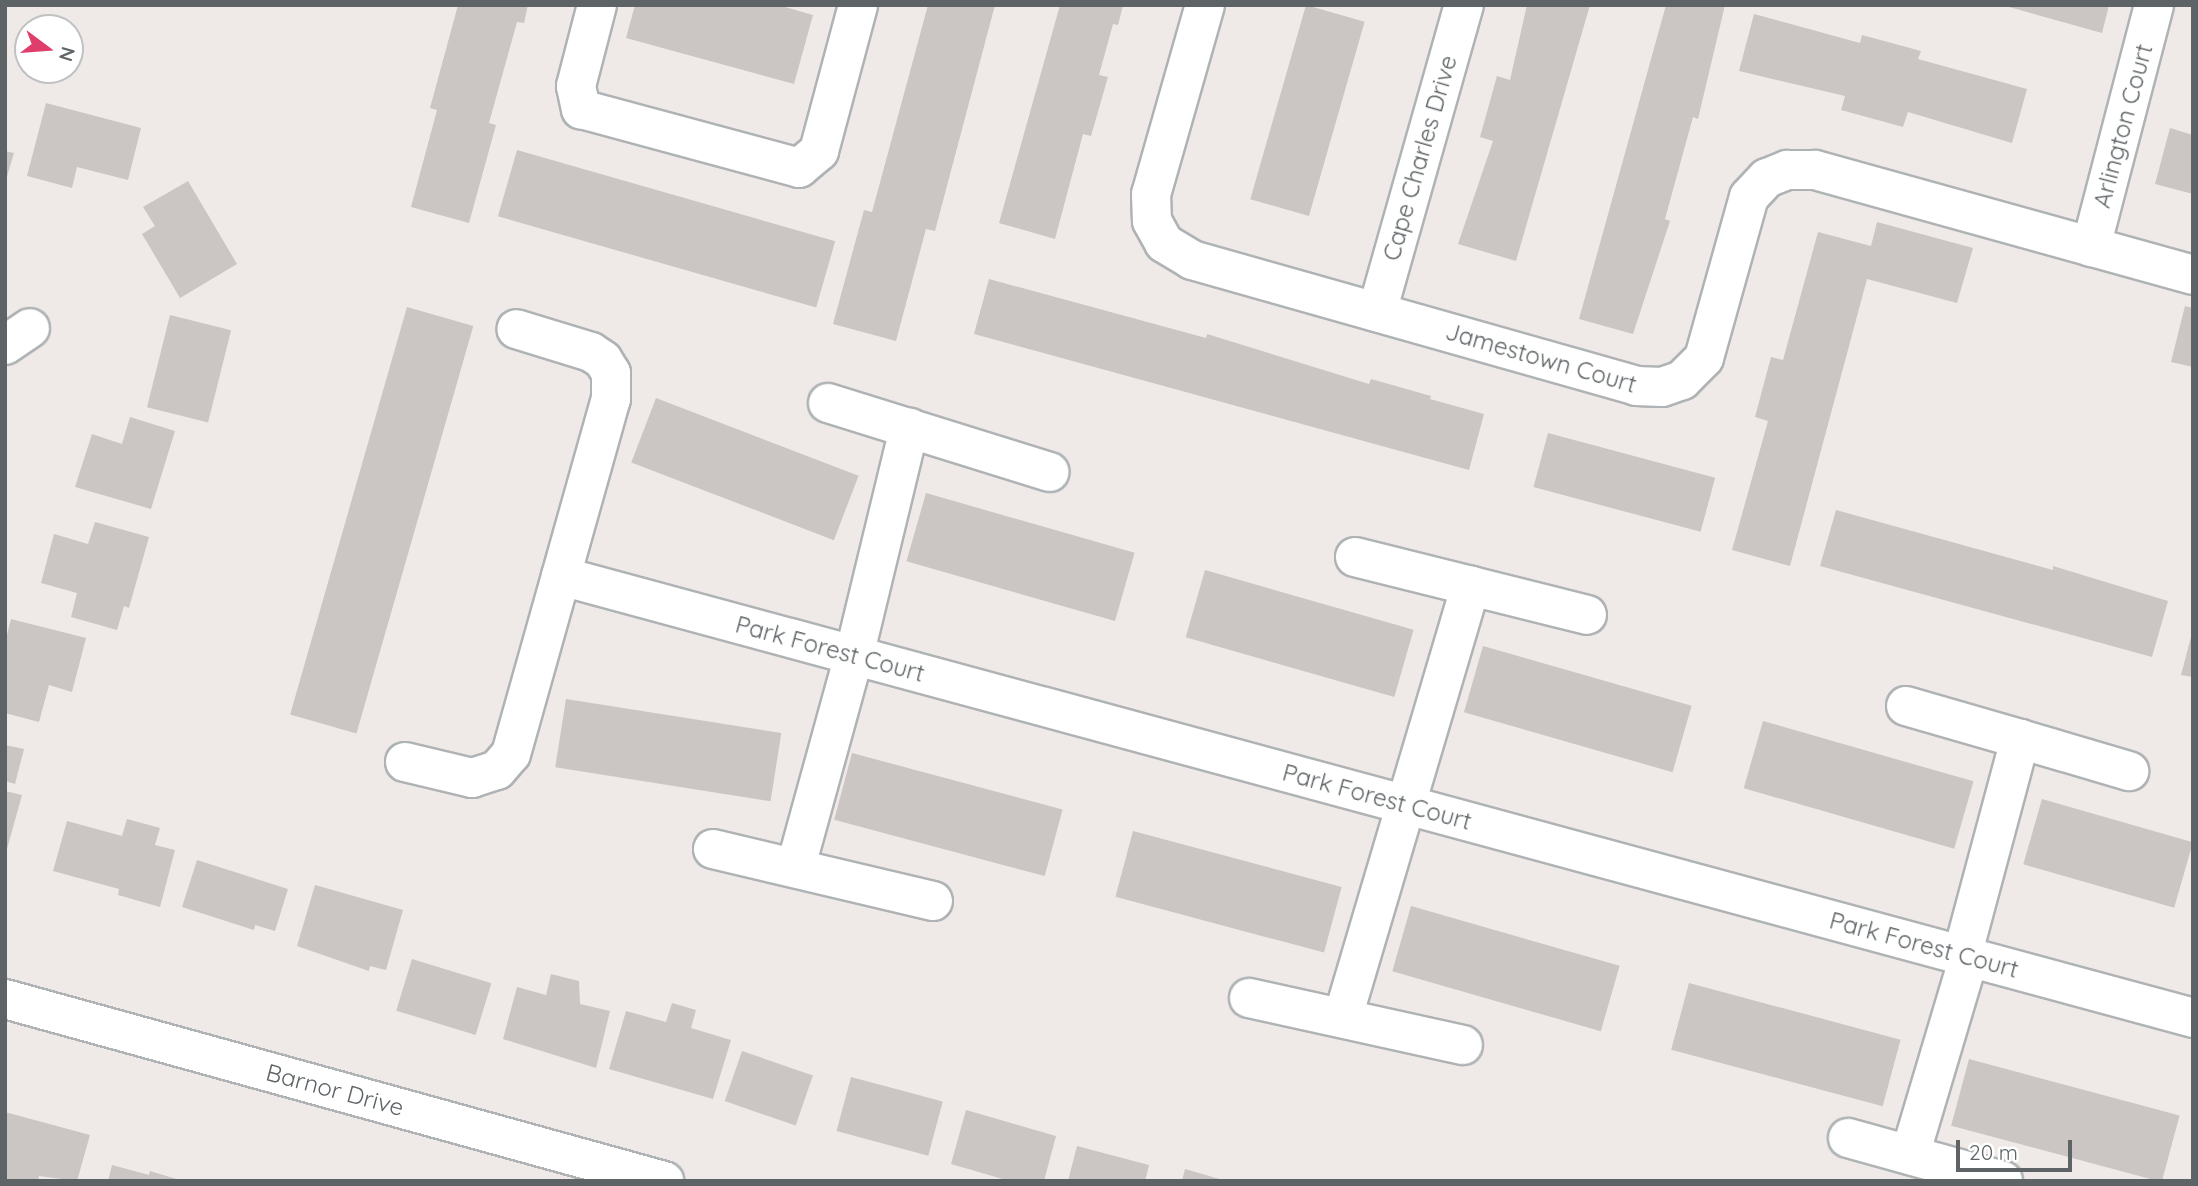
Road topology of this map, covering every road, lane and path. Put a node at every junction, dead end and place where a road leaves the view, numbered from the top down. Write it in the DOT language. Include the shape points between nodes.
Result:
graph roads {
  1 [pos="597,5"];
  2 [pos="858,5"];
  3 [pos="1205,5"];
  4 [pos="1464,5"];
  5 [pos="2154,5"];
  6 [pos="2091,247"];
  7 [pos="2193,275"];
  8 [pos="1377,312"];
  9 [pos="516,329"];
  10 [pos="828,403"];
  11 [pos="909,428"];
  12 [pos="1050,472"];
  13 [pos="1354,557"];
  14 [pos="561,576"];
  15 [pos="1471,586"];
  16 [pos="1587,615"];
  17 [pos="854,656"];
  18 [pos="1906,706"];
  19 [pos="2020,739"];
  20 [pos="405,762"];
  21 [pos="2129,771"];
  22 [pos="1408,806"];
  23 [pos="713,849"];
  24 [pos="796,866"];
  25 [pos="933,901"];
  26 [pos="1965,957"];
  27 [pos="1250,998"];
  28 [pos="5,999"];
  29 [pos="1343,1017"];
  30 [pos="2193,1018"];
  31 [pos="1463,1045"];
  32 [pos="1848,1138"];
  33 [pos="1910,1155"];
  34 [pos="664,1181"];
  35 [pos="2003,1181"];
  1 -- 2 [label="street" via="576,86 581,109 799,168 819,151"];
  3 -- 8 [label="street, Jamestown Court" via="1151,194 1157,234 1171,250 1192,260"];
  4 -- 8 [label="street, Cape Charles Drive"];
  5 -- 6 [label="street, Arlington Court"];
  6 -- 7 [label="street, Jamestown Court"];
  6 -- 8 [label="street, Jamestown Court" via="1815,170 1794,169 1767,178 1749,197 1704,358 1694,372 1675,383 1636,386"];
  9 -- 14 [label="street" via="591,352 611,373 611,399"];
  10 -- 11 [label="street"];
  11 -- 12 [label="street"];
  11 -- 17 [label="street"];
  13 -- 15 [label="street"];
  14 -- 17 [label="street, Park Forest Court"];
  14 -- 20 [label="street" via="505,762 486,776 472,778"];
  15 -- 16 [label="street"];
  15 -- 22 [label="street"];
  17 -- 22 [label="street, Park Forest Court"];
  17 -- 24 [label="street"];
  18 -- 19 [label="street"];
  19 -- 21 [label="street"];
  19 -- 26 [label="street"];
  22 -- 26 [label="street, Park Forest Court"];
  22 -- 29 [label="street"];
  23 -- 24 [label="street"];
  24 -- 25 [label="street"];
  26 -- 30 [label="street, Park Forest Court"];
  26 -- 33 [label="street"];
  27 -- 29 [label="street"];
  28 -- 34 [label="street, Barnor Drive"];
  29 -- 31 [label="street"];
  32 -- 33 [label="street"];
  33 -- 35 [label="street"];
}
